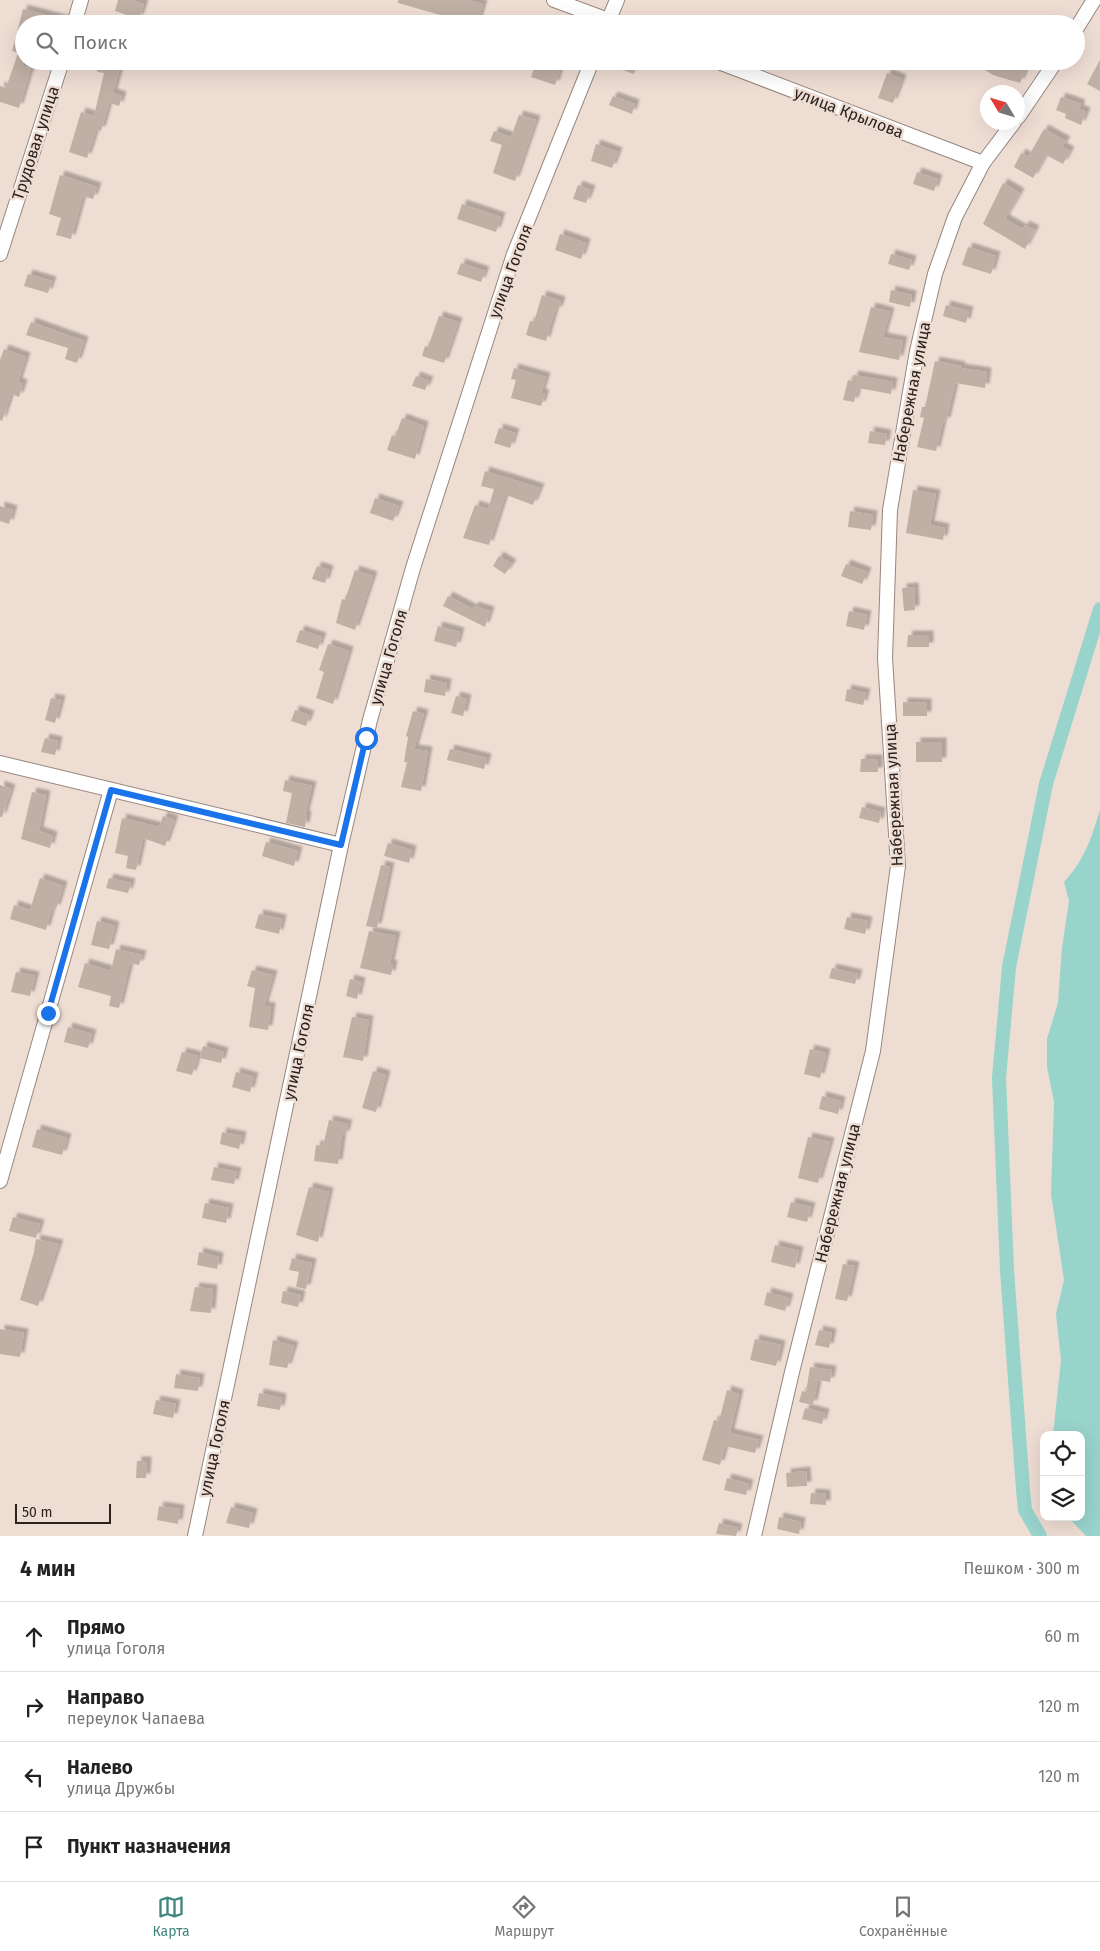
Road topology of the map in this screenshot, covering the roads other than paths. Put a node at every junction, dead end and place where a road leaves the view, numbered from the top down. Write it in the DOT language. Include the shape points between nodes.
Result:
graph roads {
  1 [pos="81,0"];
  2 [pos="554,0"];
  3 [pos="617,0"];
  4 [pos="1094,0"];
  5 [pos="77,15"];
  6 [pos="594,15"];
  7 [pos="614,15"];
  8 [pos="1085,15"];
  9 [pos="59,70"];
  10 [pos="588,70"];
  11 [pos="739,70"];
  12 [pos="1050,70"];
  13 [pos="1025,107"];
  14 [pos="1008,130"];
  15 [pos="982,164"];
  16 [pos="0,254"];
  17 [pos="0,763"];
  18 [pos="111,790"];
  19 [pos="341,845"];
  20 [pos="0,1181"];
  21 [pos="194,1536"];
  22 [pos="754,1536"];
  1 -- 5 [label="street"];
  2 -- 6 [label="street"];
  3 -- 7 [label="street"];
  4 -- 8 [label="street"];
  9 -- 16 [label="street, Трудовая улица"];
  10 -- 19 [label="street, улица Гоголя" via="514,254 461,413 370,720"];
  11 -- 15 [label="street, улица Крылова"];
  12 -- 13 [label="street"];
  14 -- 15 [label="street, Набережная улица"];
  15 -- 22 [label="street, Набережная улица" via="955,217 935,274 917,352 890,510 885,658 898,866 873,1051"];
  17 -- 18 [label="street"];
  18 -- 19 [label="street"];
  18 -- 20 [label="street"];
  19 -- 21 [label="street, улица Гоголя"];
}
